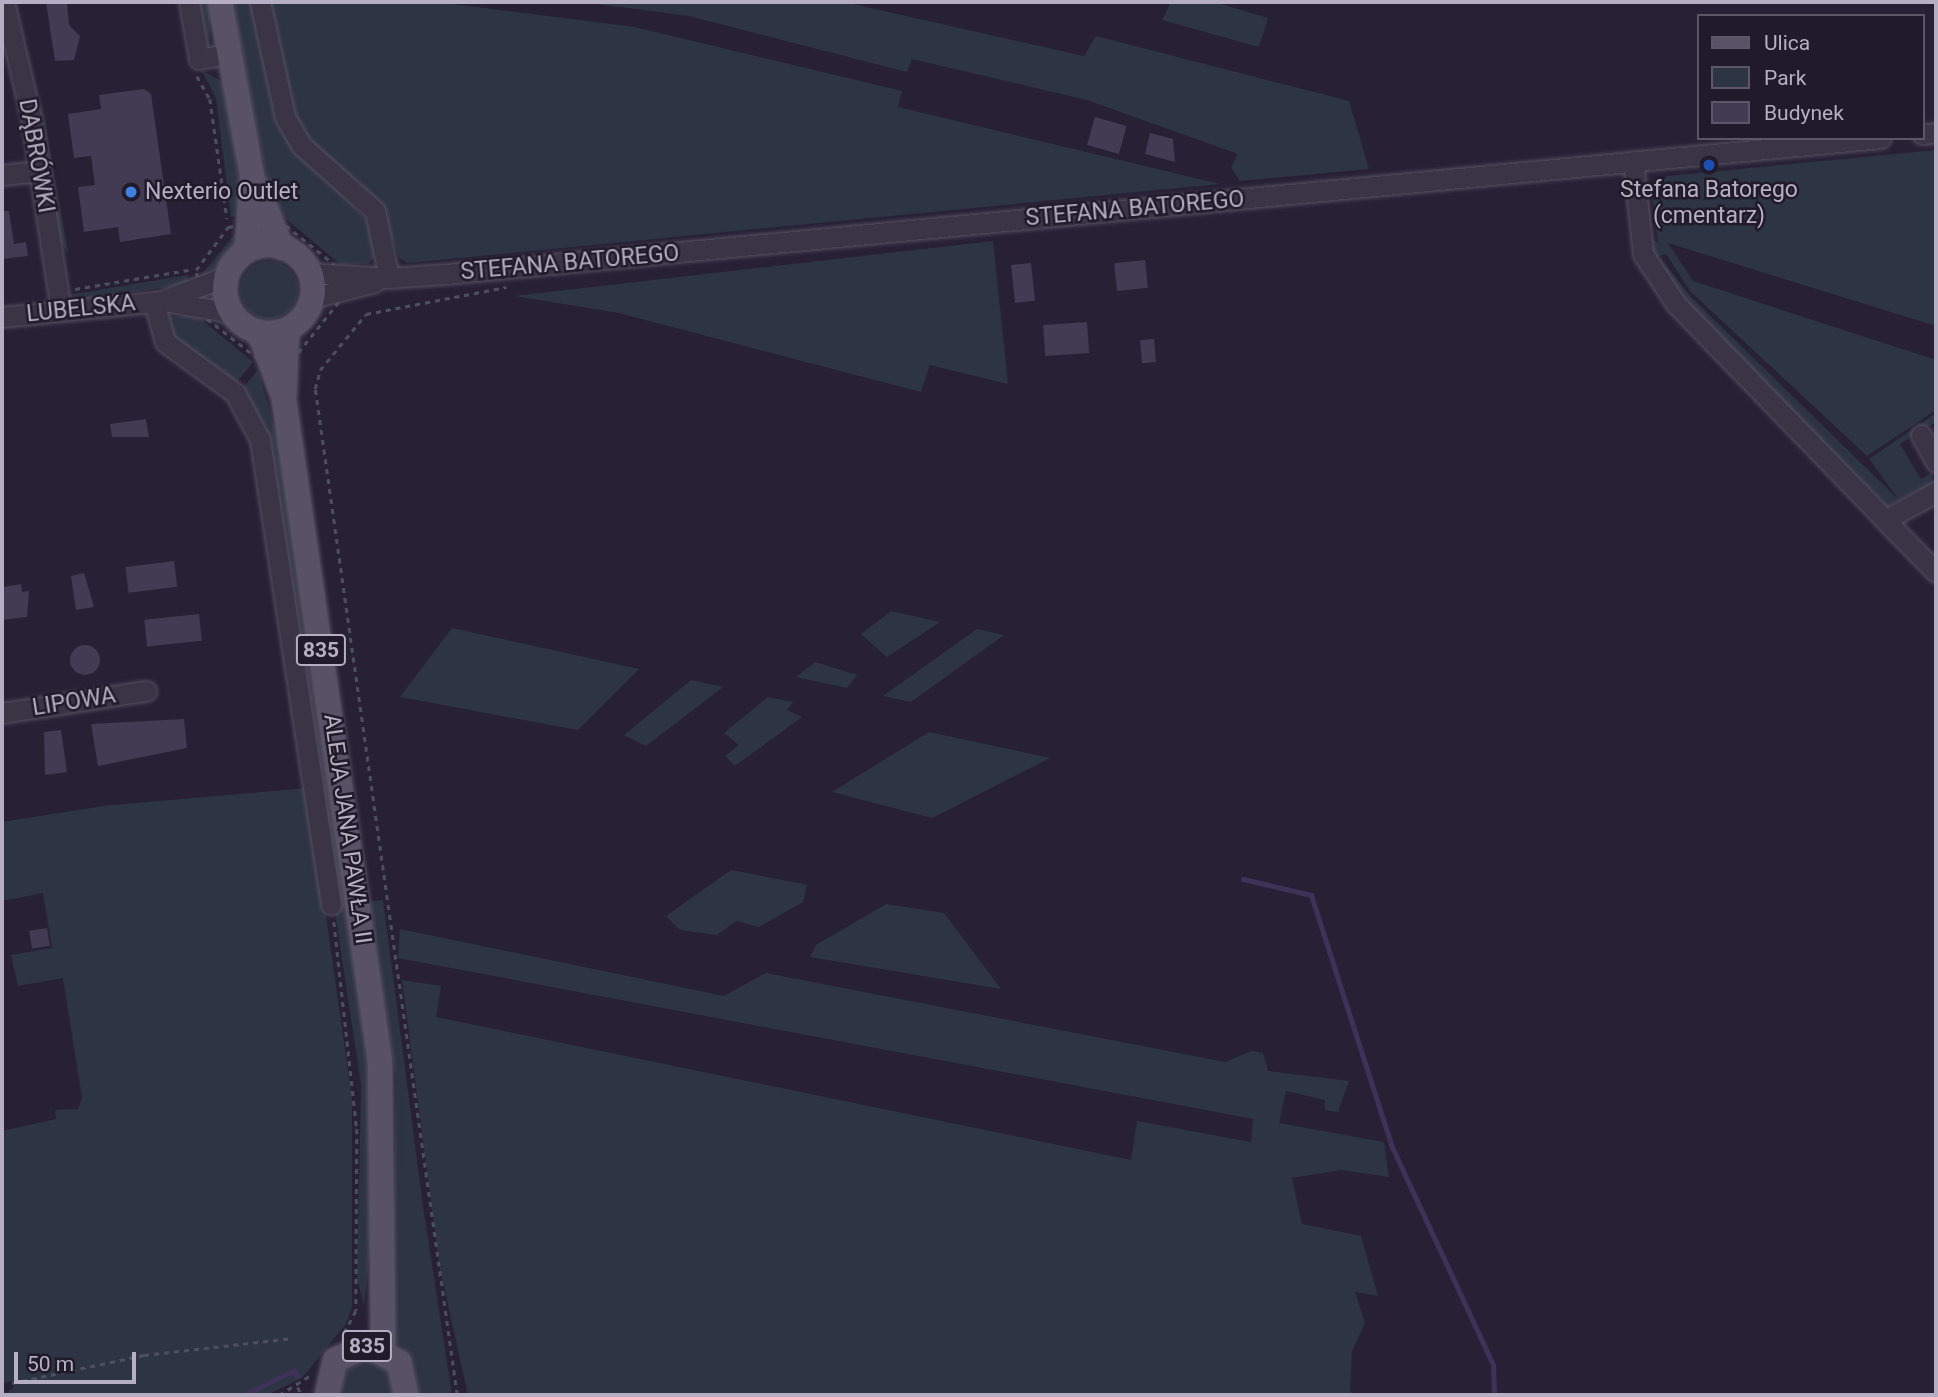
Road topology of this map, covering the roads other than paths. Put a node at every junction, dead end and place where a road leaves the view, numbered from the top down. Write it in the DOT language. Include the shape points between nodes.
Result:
graph roads {
  1 [pos="4,2"];
  2 [pos="189,2"];
  3 [pos="220,2"];
  4 [pos="260,2"];
  5 [pos="232,53"];
  6 [pos="1860,140"];
  7 [pos="1633,162"];
  8 [pos="40,171"];
  9 [pos="2,175"];
  10 [pos="252,175"];
  11 [pos="282,247"];
  12 [pos="247,251"];
  13 [pos="310,273"];
  14 [pos="227,276"];
  15 [pos="389,278"];
  16 [pos="312,298"];
  17 [pos="59,301"];
  18 [pos="157,301"];
  19 [pos="232,313"];
  20 [pos="2,317"];
  21 [pos="287,330"];
  22 [pos="259,332"];
  23 [pos="284,400"];
  24 [pos="1936,492"];
  25 [pos="1885,520"];
  26 [pos="1936,572"];
  27 [pos="146,691"];
  28 [pos="2,713"];
  29 [pos="331,905"];
  30 [pos="381,1259"];
  31 [pos="356,1347"];
  32 [pos="383,1349"];
  33 [pos="316,1391"];
  34 [pos="406,1395"];
  1 -- 8 [label="street, DĄBRÓWKI"];
  2 -- 5 [label="street" via="199,59"];
  3 -- 5 [label="main road"];
  4 -- 15 [label="street" via="285,117 302,146 375,211"];
  5 -- 10 [label="main road"];
  6 -- 7 [label="street, STEFANA BATOREGO"];
  7 -- 15 [label="street, STEFANA BATOREGO"];
  7 -- 25 [label="street" via="1639,236 1655,279"];
  8 -- 9 [label="street"];
  8 -- 17 [label="street, DĄBRÓWKI"];
  10 -- 11 [label="main road"];
  10 -- 12 [label="main road"];
  11 -- 12 [label="main road"];
  11 -- 13 [label="main road"];
  12 -- 14 [label="main road"];
  13 -- 15 [label="street, STEFANA BATOREGO"];
  13 -- 16 [label="main road"];
  14 -- 18 [label="street, LUBELSKA"];
  14 -- 19 [label="main road"];
  15 -- 16 [label="street, STEFANA BATOREGO"];
  16 -- 21 [label="main road"];
  17 -- 18 [label="street, LUBELSKA"];
  17 -- 20 [label="street, LUBELSKA"];
  18 -- 19 [label="street, LUBELSKA"];
  18 -- 29 [label="street" via="165,342 235,393 260,440"];
  19 -- 22 [label="main road"];
  21 -- 22 [label="main road"];
  21 -- 23 [label="main road, ALEJA JANA PAWŁA II / 835"];
  22 -- 23 [label="main road, ALEJA JANA PAWŁA II / 835"];
  23 -- 30 [label="main road, ALEJA JANA PAWŁA II / 835" via="380,1061"];
  24 -- 25 [label="street"];
  25 -- 26 [label="street"];
  27 -- 28 [label="street, LIPOWA"];
  30 -- 31 [label="main road, ALEJA JANA PAWŁA II / 835"];
  30 -- 32 [label="main road, ALEJA JANA PAWŁA II / 835"];
  31 -- 32 [label="main road, 835"];
  31 -- 33 [label="main road, 835" via="335,1360"];
  32 -- 34 [label="main road, 835" via="402,1367"];
}
